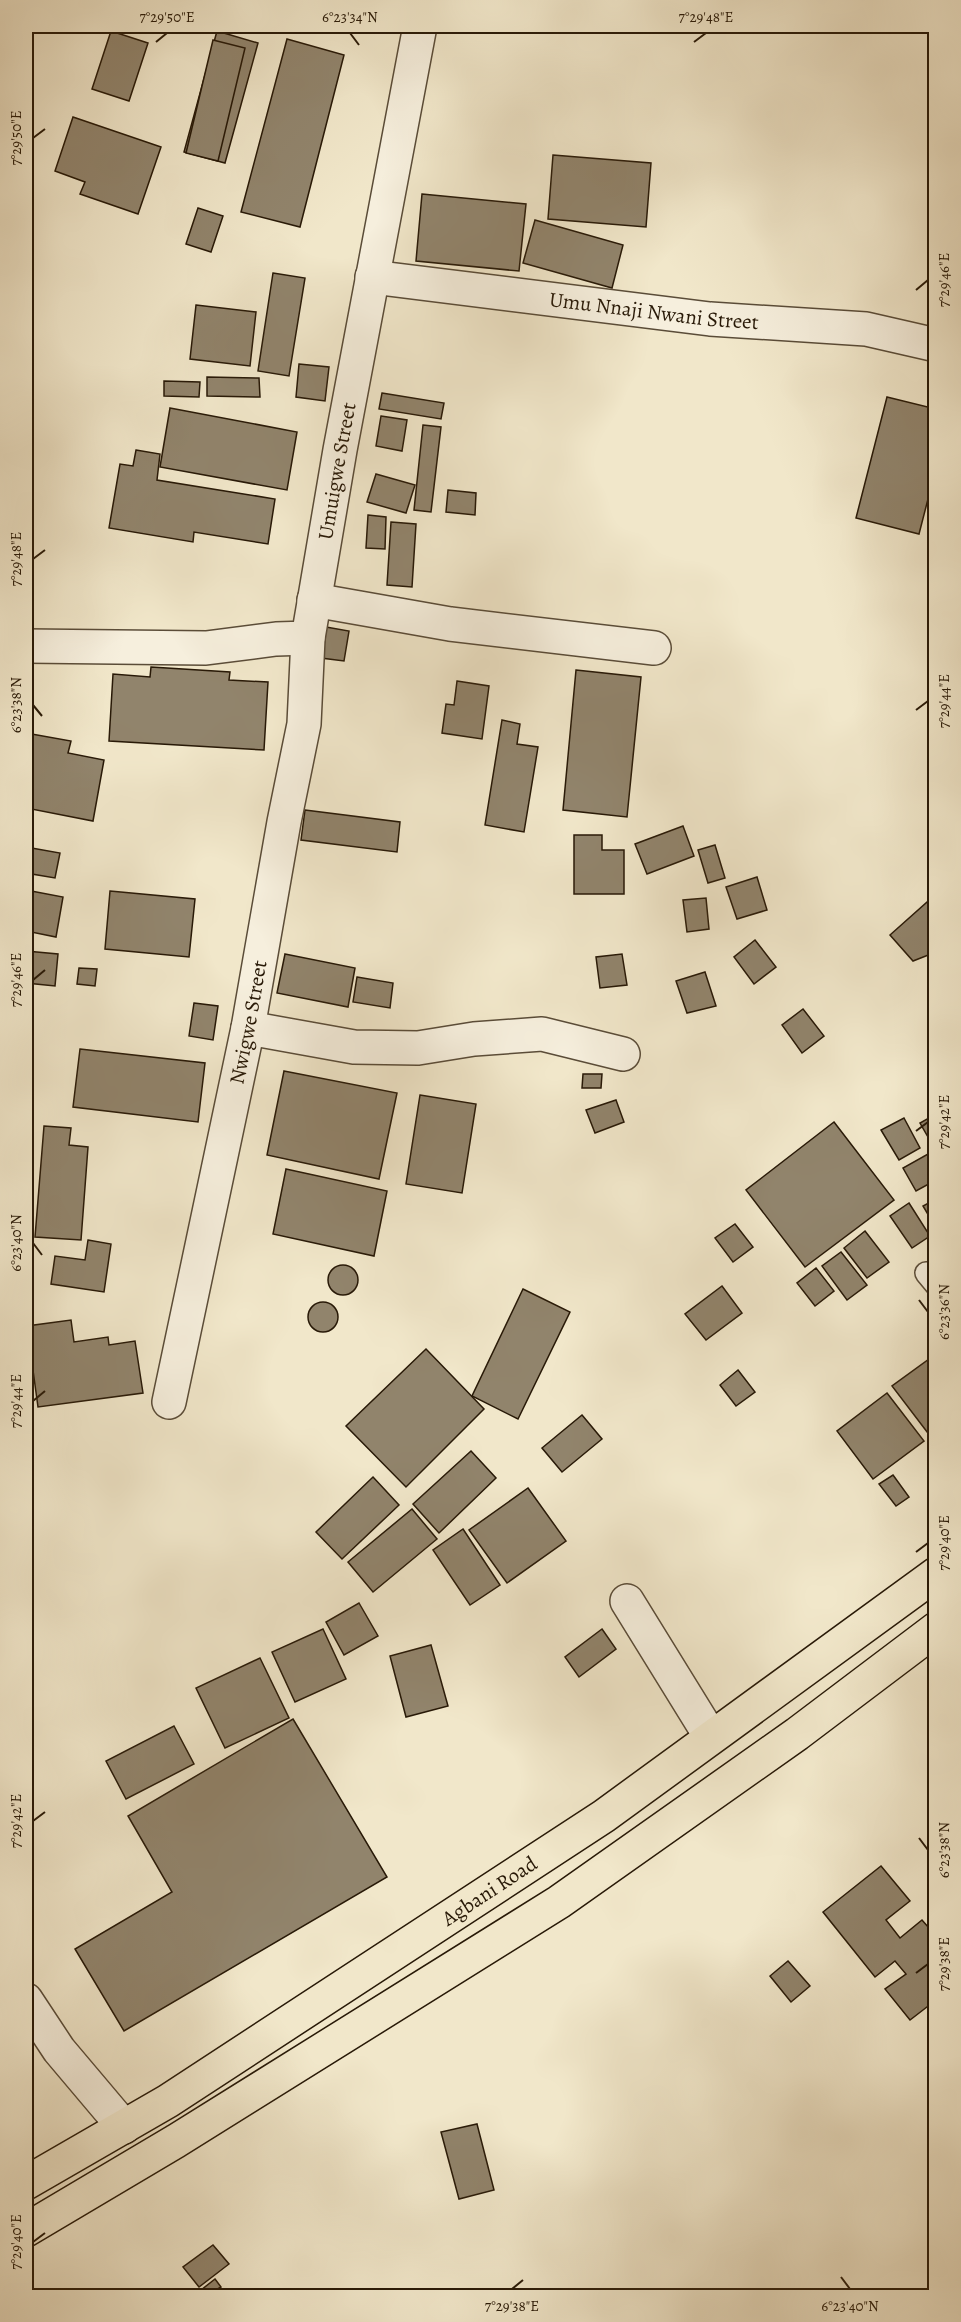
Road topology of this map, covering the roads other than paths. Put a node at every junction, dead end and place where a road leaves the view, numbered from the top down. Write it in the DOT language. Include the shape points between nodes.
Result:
graph roads {
  1 [pos="420,26"];
  2 [pos="372,277"];
  3 [pos="936,345"];
  4 [pos="314,600"];
  5 [pos="308,638"];
  6 [pos="26,646"];
  7 [pos="654,648"];
  8 [pos="248,1028"];
  9 [pos="623,1054"];
  10 [pos="169,1402"];
  11 [pos="936,1574"];
  12 [pos="627,1601"];
  13 [pos="936,1629"];
  14 [pos="711,1737"];
  15 [pos="26,2000"];
  16 [pos="124,2127"];
  17 [pos="26,2182"];
  18 [pos="26,2230"];
  1 -- 2 [label="street, Umuigwe Street"];
  2 -- 3 [label="street, Umu Nnaji Nwani Street" via="710,319 866,329"];
  2 -- 4 [label="street, Umuigwe Street"];
  4 -- 5 [label="street, Umuigwe Street"];
  4 -- 7 [label="street" via="450,624"];
  5 -- 6 [label="street" via="206,648"];
  5 -- 8 [label="street, Nwigwe Street" via="304,724"];
  8 -- 9 [label="street" via="354,1047 418,1048 542,1034"];
  8 -- 10 [label="street, Nwigwe Street"];
  11 -- 14 [label="main road, Agbani Road"];
  12 -- 14 [label="street"];
  13 -- 18 [label="main road" via="797,1734 559,1902"];
  14 -- 16 [label="main road, Agbani Road" via="594,1822"];
  15 -- 16 [label="street" via="59,2050"];
  16 -- 17 [label="main road, Agbani Road"];
}
